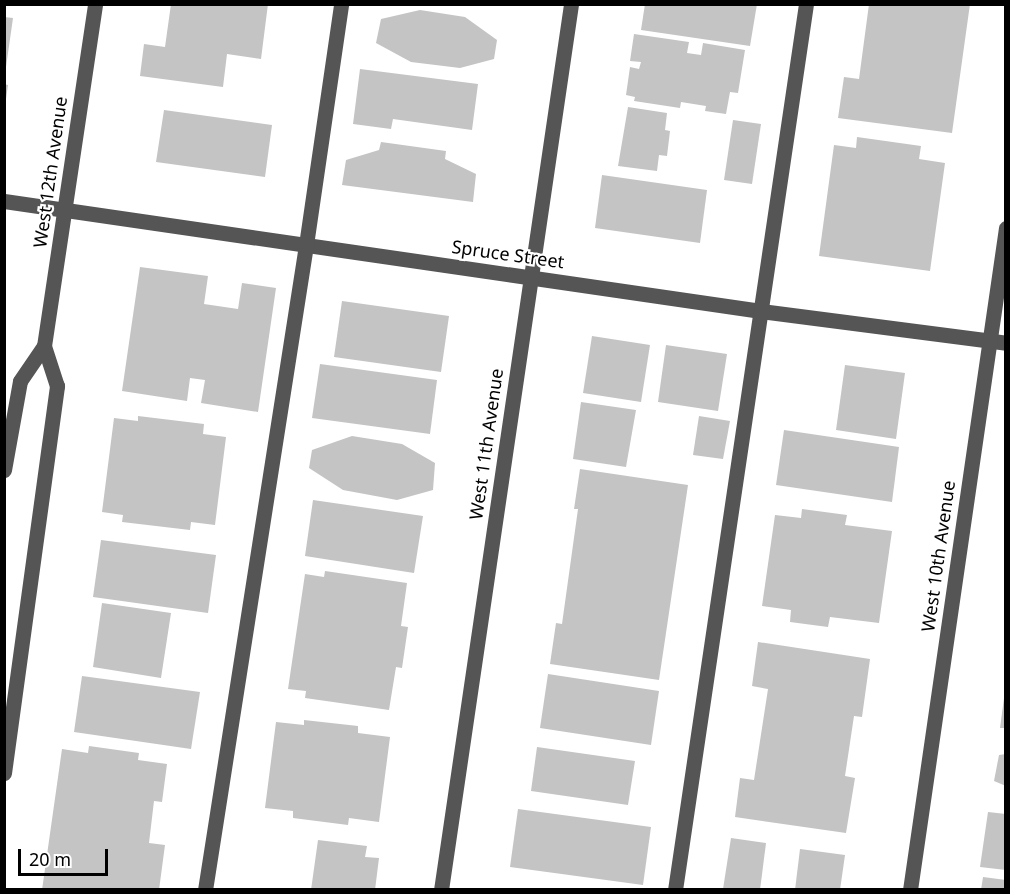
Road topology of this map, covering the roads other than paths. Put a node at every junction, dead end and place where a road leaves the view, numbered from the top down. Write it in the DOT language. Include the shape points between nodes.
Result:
graph roads {
  1 [pos="95,4"];
  2 [pos="341,4"];
  3 [pos="571,4"];
  4 [pos="806,4"];
  5 [pos="4,201"];
  6 [pos="64,210"];
  7 [pos="1005,228"];
  8 [pos="306,244"];
  9 [pos="530,277"];
  10 [pos="761,311"];
  11 [pos="989,340"];
  12 [pos="1005,343"];
  13 [pos="44,346"];
  14 [pos="4,470"];
  15 [pos="4,773"];
  16 [pos="205,890"];
  17 [pos="441,890"];
  18 [pos="675,890"];
  19 [pos="910,890"];
  1 -- 6 [label="street, West 12th Avenue"];
  2 -- 8 [label="street"];
  3 -- 9 [label="street, West 11th Avenue"];
  4 -- 10 [label="street"];
  5 -- 6 [label="street, Spruce Street"];
  6 -- 8 [label="street, Spruce Street"];
  6 -- 13 [label="street, West 12th Avenue"];
  7 -- 11 [label="street, West 10th Avenue"];
  8 -- 9 [label="street, Spruce Street"];
  8 -- 16 [label="street"];
  9 -- 10 [label="street, Spruce Street"];
  9 -- 17 [label="street, West 11th Avenue"];
  10 -- 11 [label="street, Spruce Street"];
  10 -- 18 [label="street"];
  11 -- 12 [label="street, Spruce Street"];
  11 -- 19 [label="street, West 10th Avenue"];
  13 -- 14 [label="street, West 12th Avenue" via="20,381"];
  13 -- 15 [label="street, West 12th Avenue" via="57,386"];
}
